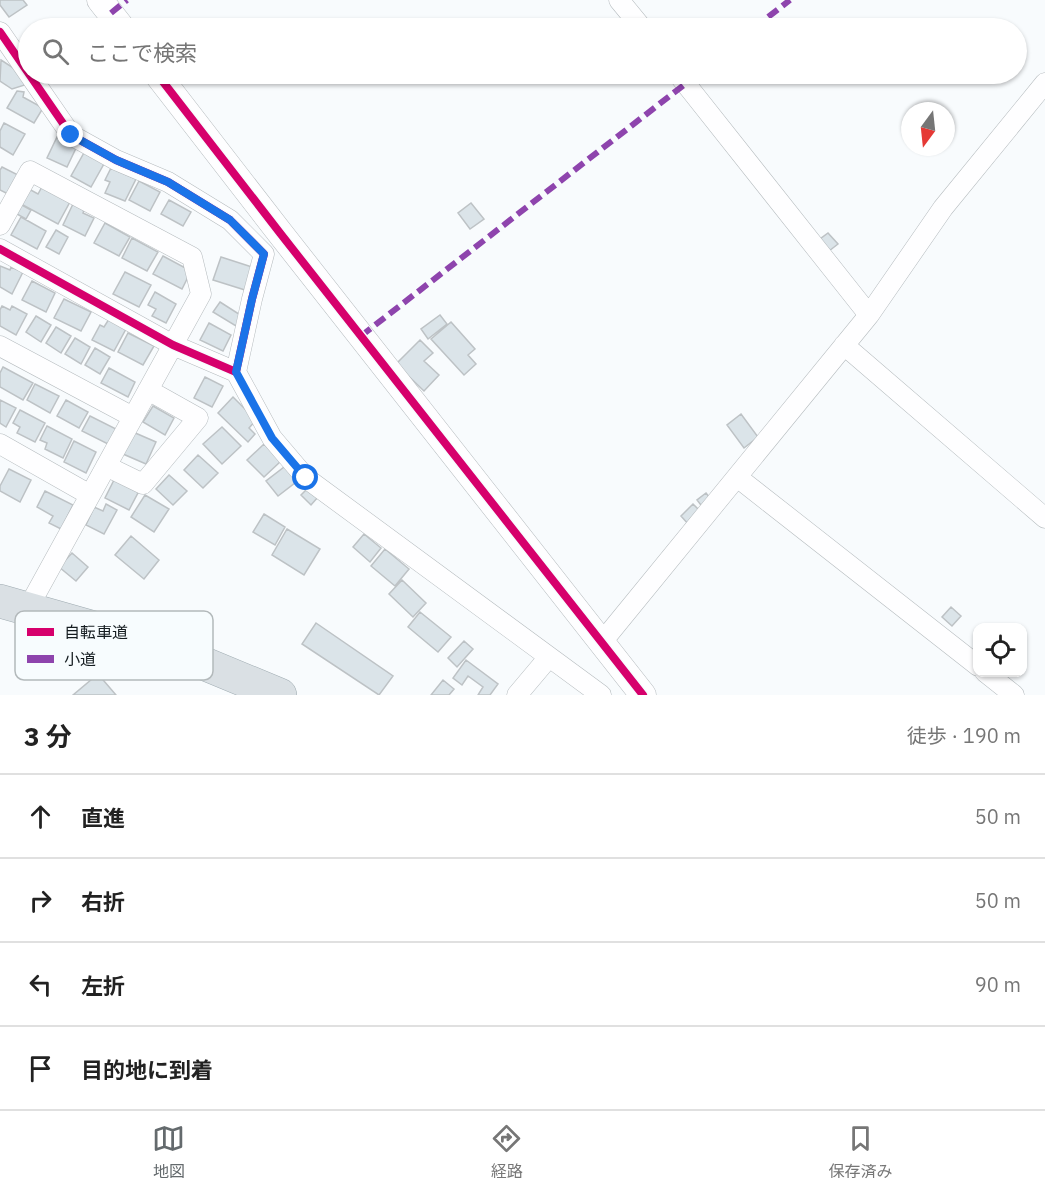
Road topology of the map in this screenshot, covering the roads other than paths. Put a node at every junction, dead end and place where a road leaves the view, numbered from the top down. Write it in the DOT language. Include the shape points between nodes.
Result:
graph roads {
  1 [pos="100,0"];
  2 [pos="620,0"];
  3 [pos="114,18"];
  4 [pos="634,18"];
  5 [pos="0,32"];
  6 [pos="18,58"];
  7 [pos="1045,83"];
  8 [pos="36,84"];
  9 [pos="165,84"];
  10 [pos="686,84"];
  11 [pos="0,225"];
  12 [pos="0,249"];
  13 [pos="869,315"];
  14 [pos="173,345"];
  15 [pos="844,345"];
  16 [pos="0,346"];
  17 [pos="236,372"];
  18 [pos="148,390"];
  19 [pos="133,417"];
  20 [pos="0,444"];
  21 [pos="106,466"];
  22 [pos="737,477"];
  23 [pos="90,495"];
  24 [pos="1045,518"];
  25 [pos="14,604"];
  26 [pos="38,611"];
  27 [pos="602,642"];
  28 [pos="549,657"];
  29 [pos="973,662"];
  30 [pos="213,667"];
  31 [pos="991,677"];
  32 [pos="280,695"];
  33 [pos="517,695"];
  34 [pos="601,695"];
  35 [pos="643,695"];
  36 [pos="1014,695"];
  1 -- 3 [label="street"];
  2 -- 4 [label="street"];
  5 -- 6 [label="street"];
  7 -- 13 [label="street" via="943,208"];
  8 -- 17 [label="street" via="71,135 168,182 230,220 264,254"];
  9 -- 27 [label="street"];
  10 -- 13 [label="street"];
  11 -- 14 [label="street" via="30,171 192,257 201,294"];
  12 -- 14 [label="street"];
  13 -- 15 [label="street"];
  14 -- 17 [label="street"];
  14 -- 18 [label="street"];
  15 -- 22 [label="street"];
  15 -- 24 [label="street"];
  16 -- 19 [label="street"];
  17 -- 28 [label="street" via="272,438 306,478"];
  18 -- 19 [label="street"];
  18 -- 21 [label="street" via="198,418 143,484"];
  19 -- 21 [label="street"];
  20 -- 23 [label="street"];
  21 -- 23 [label="street"];
  22 -- 27 [label="street"];
  22 -- 29 [label="street"];
  23 -- 25 [label="street"];
  25 -- 26 [label="highway"];
  27 -- 35 [label="street"];
  28 -- 33 [label="street"];
  28 -- 34 [label="street"];
  30 -- 32 [label="highway"];
  31 -- 36 [label="street"];
}
